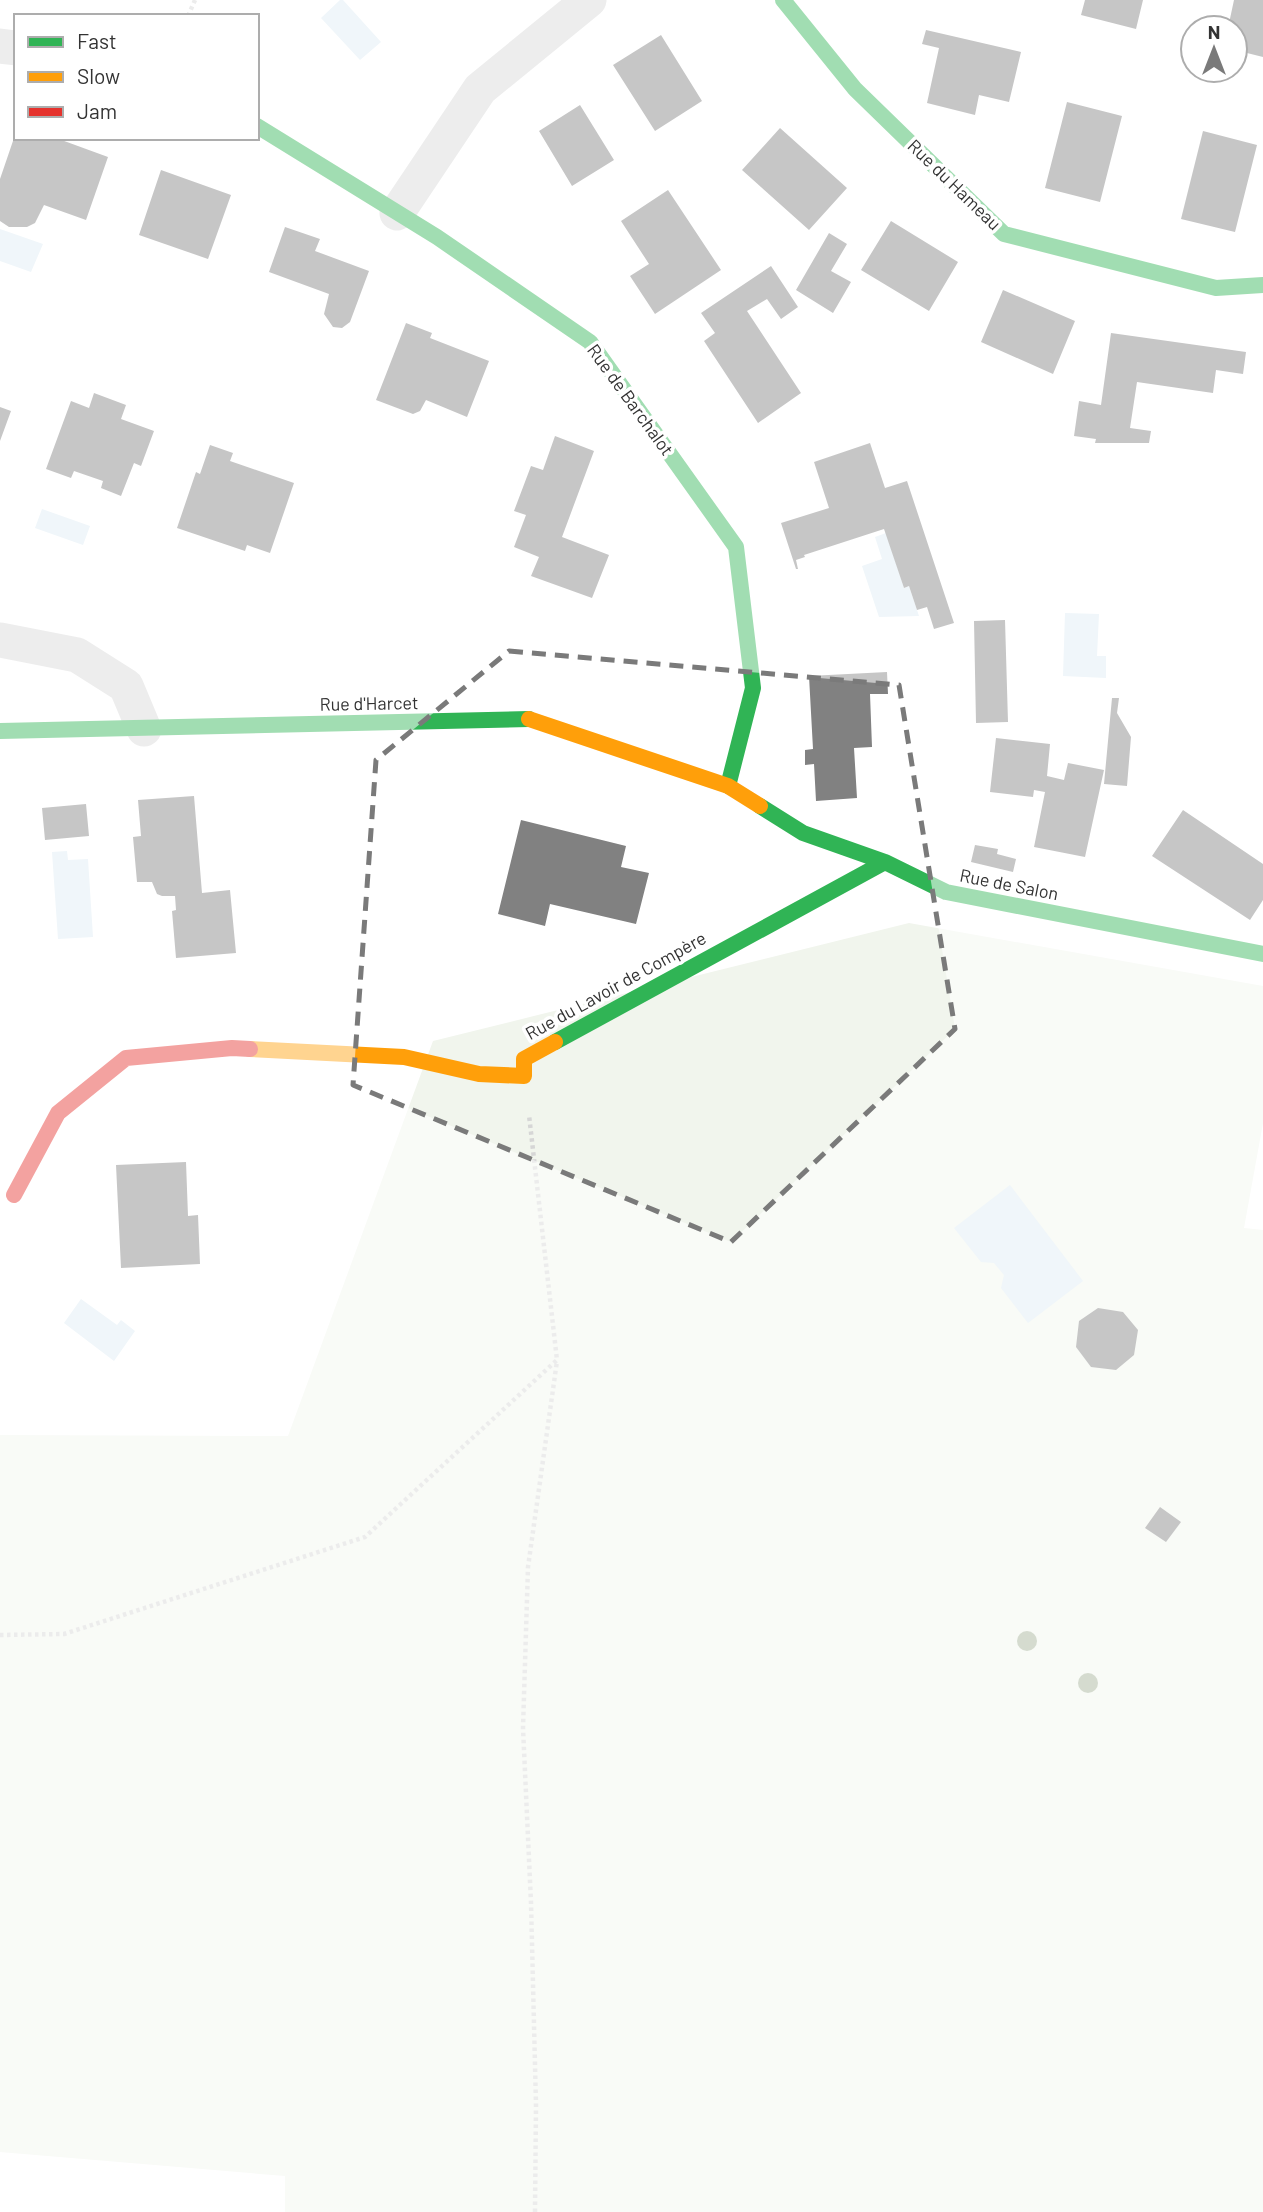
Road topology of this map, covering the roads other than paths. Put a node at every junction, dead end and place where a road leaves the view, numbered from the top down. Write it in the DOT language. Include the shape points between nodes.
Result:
graph roads {
  1 [pos="589,0"];
  2 [pos="783,0"];
  3 [pos="259,128"];
  4 [pos="397,213"];
  5 [pos="1263,285"];
  6 [pos="0,640"];
  7 [pos="144,729"];
  8 [pos="0,731"];
  9 [pos="728,786"];
  10 [pos="885,862"];
  11 [pos="1263,954"];
  12 [pos="14,1195"];
  1 -- 4 [label="street" via="480,89"];
  2 -- 5 [label="street, Rue du Hameau" via="855,89 1004,234 1216,288"];
  3 -- 4 [label="street, Rue de Barchalot"];
  4 -- 9 [label="street, Rue de Barchalot" via="590,342 736,547 753,688"];
  6 -- 7 [label="street" via="77,655 126,686"];
  7 -- 8 [label="street, Rue d'Harcet"];
  7 -- 9 [label="street, Rue d'Harcet" via="530,719"];
  9 -- 10 [label="street, Rue de Salon" via="803,833"];
  10 -- 11 [label="street, Rue de Salon" via="946,892"];
  10 -- 12 [label="street, Rue du Lavoir de Compère" via="523,1059 524,1076 479,1074 404,1057 232,1048 126,1058 58,1113"];
}
